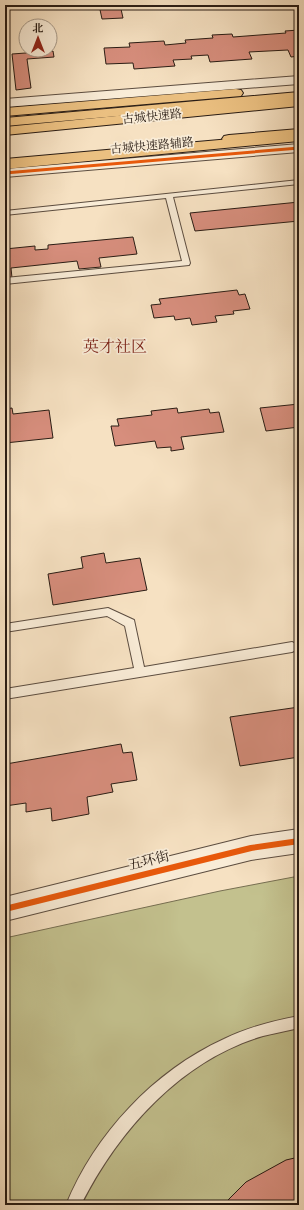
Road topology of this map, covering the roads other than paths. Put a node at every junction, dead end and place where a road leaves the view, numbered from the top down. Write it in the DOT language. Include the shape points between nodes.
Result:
graph roads {
  1 [pos="299,80"];
  2 [pos="299,88"];
  3 [pos="299,96"];
  4 [pos="299,102"];
  5 [pos="5,103"];
  6 [pos="5,112"];
  7 [pos="5,122"];
  8 [pos="299,126"];
  9 [pos="5,131"];
  10 [pos="299,133"];
  11 [pos="299,137"];
  12 [pos="299,148"];
  13 [pos="5,152"];
  14 [pos="5,160"];
  15 [pos="5,164"];
  16 [pos="5,173"];
  17 [pos="299,182"];
  18 [pos="169,196"];
  19 [pos="5,213"];
  20 [pos="5,281"];
  21 [pos="5,628"];
  22 [pos="292,647"];
  23 [pos="140,672"];
  24 [pos="5,694"];
  25 [pos="299,841"];
  26 [pos="5,909"];
  27 [pos="299,1022"];
  28 [pos="73,1205"];
  1 -- 5 [label="street"];
  2 -- 6 [label="main road"];
  3 -- 7 [label="main road"];
  4 -- 9 [label="main road, 古城快速路"];
  8 -- 13 [label="main road, 古城快速路"];
  10 -- 14 [label="main road, 古城快速路辅路"];
  11 -- 15 [label="main road"];
  12 -- 16 [label="street"];
  17 -- 18 [label="lane"];
  18 -- 19 [label="lane"];
  18 -- 20 [label="lane" via="186,263"];
  21 -- 23 [label="lane" via="108,612 130,623"];
  22 -- 23 [label="lane"];
  23 -- 24 [label="lane"];
  25 -- 26 [label="street, 五环街" via="251,848"];
  27 -- 28 [label="lane" via="253,1033 218,1048 185,1068 159,1089 125,1125 98,1160"];
}
